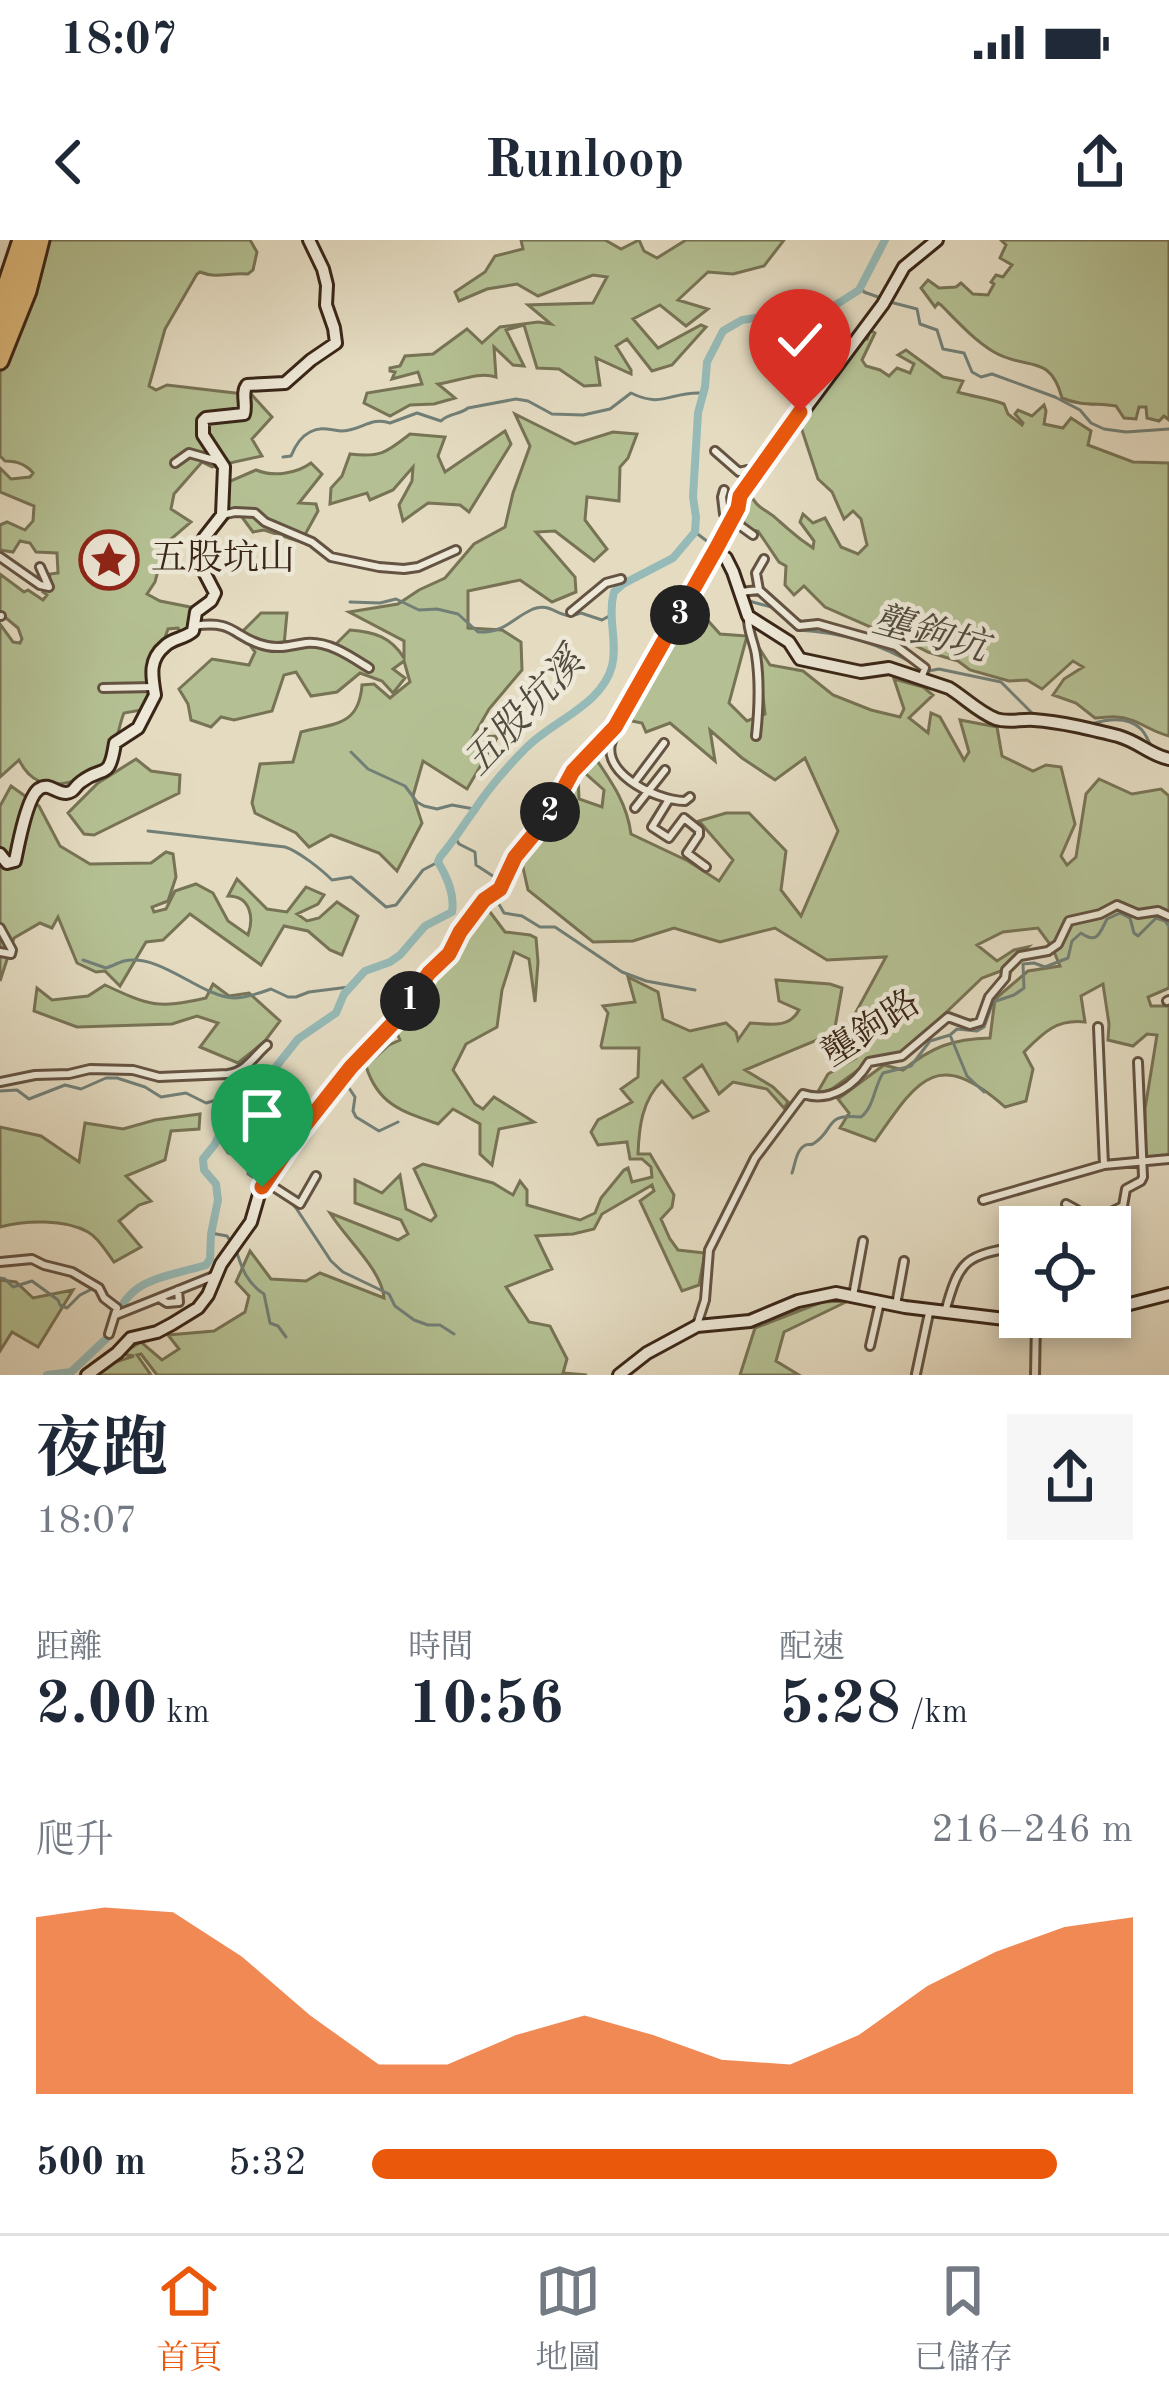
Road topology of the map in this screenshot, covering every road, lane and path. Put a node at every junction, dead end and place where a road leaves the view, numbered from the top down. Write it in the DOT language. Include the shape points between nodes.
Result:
graph roads {
  1 [pos="30,240"];
  2 [pos="309,240"];
  3 [pos="937,240"];
  4 [pos="5,302"];
  5 [pos="0,320"];
  6 [pos="0,333"];
  7 [pos="0,361"];
  8 [pos="715,451"];
  9 [pos="222,462"];
  10 [pos="175,463"];
  11 [pos="756,473"];
  12 [pos="724,490"];
  13 [pos="222,514"];
  14 [pos="732,520"];
  15 [pos="753,535"];
  16 [pos="716,548"];
  17 [pos="456,550"];
  18 [pos="0,557"];
  19 [pos="764,559"];
  20 [pos="40,567"];
  21 [pos="620,579"];
  22 [pos="759,590"];
  23 [pos="743,592"];
  24 [pos="571,612"];
  25 [pos="748,616"];
  26 [pos="194,626"];
  27 [pos="369,668"];
  28 [pos="920,679"];
  29 [pos="154,687"];
  30 [pos="103,688"];
  31 [pos="626,709"];
  32 [pos="756,736"];
  33 [pos="664,743"];
  34 [pos="1169,759"];
  35 [pos="665,770"];
  36 [pos="634,783"];
  37 [pos="647,792"];
  38 [pos="690,797"];
  39 [pos="668,801"];
  40 [pos="635,808"];
  41 [pos="0,854"];
  42 [pos="706,867"];
  43 [pos="1169,916"];
  44 [pos="0,928"];
  45 [pos="0,952"];
  46 [pos="1098,1027"];
  47 [pos="268,1045"];
  48 [pos="1138,1062"];
  49 [pos="0,1082"];
  50 [pos="1169,1159"];
  51 [pos="1142,1160"];
  52 [pos="1104,1165"];
  53 [pos="316,1176"];
  54 [pos="265,1184"];
  55 [pos="983,1200"];
  56 [pos="1066,1204"];
  57 [pos="1070,1206"];
  58 [pos="1124,1206"];
  59 [pos="863,1241"];
  60 [pos="999,1251"];
  61 [pos="904,1261"];
  62 [pos="0,1262"];
  63 [pos="216,1275"];
  64 [pos="1169,1294"];
  65 [pos="853,1296"];
  66 [pos="101,1298"];
  67 [pos="880,1302"];
  68 [pos="1131,1303"];
  69 [pos="896,1305"];
  70 [pos="929,1310"];
  71 [pos="117,1312"];
  72 [pos="945,1312"];
  73 [pos="999,1316"];
  74 [pos="697,1326"];
  75 [pos="109,1334"];
  76 [pos="1036,1338"];
  77 [pos="870,1346"];
  78 [pos="916,1374"];
  79 [pos="87,1375"];
  80 [pos="619,1375"];
  81 [pos="1035,1375"];
  1 -- 4 [label="highway"];
  1 -- 7 [label="highway" via="36,261"];
  2 -- 9 [label="main road" via="323,269 336,344 285,383 247,385 244,414 204,419 203,435"];
  3 -- 11 [label="main road" via="904,267"];
  4 -- 5 [label="highway"];
  4 -- 6 [label="highway"];
  8 -- 11 [label="street" via="739,472"];
  9 -- 10 [label="street" via="189,453"];
  9 -- 13 [label="main road"];
  11 -- 14 [label="main road"];
  12 -- 14 [label="street" via="724,514"];
  13 -- 17 [label="street" via="255,513 331,557 379,567 418,567"];
  13 -- 26 [label="main road" via="204,538 211,558 202,573 215,593"];
  14 -- 15 [label="street"];
  14 -- 16 [label="main road"];
  16 -- 23 [label="main road"];
  16 -- 31 [label="main road"];
  18 -- 20 [label="street" via="50,587"];
  19 -- 22 [label="street"];
  21 -- 24 [label="street"];
  22 -- 23 [label="street"];
  22 -- 28 [label="street" via="799,626 896,646 925,668"];
  23 -- 25 [label="main road"];
  25 -- 28 [label="main road" via="800,659"];
  25 -- 32 [label="street"];
  26 -- 27 [label="street" via="216,622 279,648 315,643"];
  26 -- 29 [label="main road" via="162,648 151,671"];
  28 -- 34 [label="main road" via="950,688 996,719 1080,726"];
  29 -- 30 [label="street"];
  29 -- 41 [label="main road" via="143,722 115,743 106,771 72,792 39,788 15,861"];
  31 -- 36 [label="street" via="609,754"];
  31 -- 54 [label="main road" via="573,771 449,954"];
  33 -- 36 [label="street"];
  35 -- 37 [label="street"];
  36 -- 37 [label="street"];
  37 -- 39 [label="street"];
  37 -- 40 [label="street"];
  38 -- 39 [label="street"];
  39 -- 42 [label="street" via="652,827 669,838 684,818 699,830 687,853"];
  43 -- 74 [label="street, 壟鉤路" via="1117,905 1069,921 1058,944 1020,956 1006,970 980,1022 948,1017 902,1055 869,1062 844,1089 803,1094 755,1158 718,1228"];
  44 -- 45 [label="street" via="12,950"];
  46 -- 52 [label="street"];
  47 -- 49 [label="street" via="228,1074 90,1069"];
  48 -- 51 [label="street"];
  50 -- 51 [label="street"];
  51 -- 52 [label="street"];
  51 -- 58 [label="street" via="1142,1181 1126,1189"];
  52 -- 55 [label="street"];
  53 -- 54 [label="street" via="300,1204"];
  54 -- 63 [label="main road"];
  56 -- 57 [label="street"];
  59 -- 65 [label="street"];
  60 -- 72 [label="street" via="968,1260"];
  61 -- 69 [label="street"];
  62 -- 71 [label="street" via="32,1258 77,1274"];
  63 -- 71 [label="street"];
  63 -- 79 [label="main road" via="198,1308 130,1338"];
  64 -- 68 [label="main road"];
  65 -- 67 [label="main road"];
  65 -- 74 [label="main road" via="816,1296 750,1321"];
  66 -- 71 [label="street"];
  67 -- 69 [label="main road"];
  67 -- 77 [label="street"];
  69 -- 70 [label="main road"];
  70 -- 72 [label="main road"];
  70 -- 78 [label="street"];
  71 -- 75 [label="street"];
  72 -- 73 [label="main road"];
  74 -- 80 [label="main road"];
  76 -- 81 [label="street"];
}
